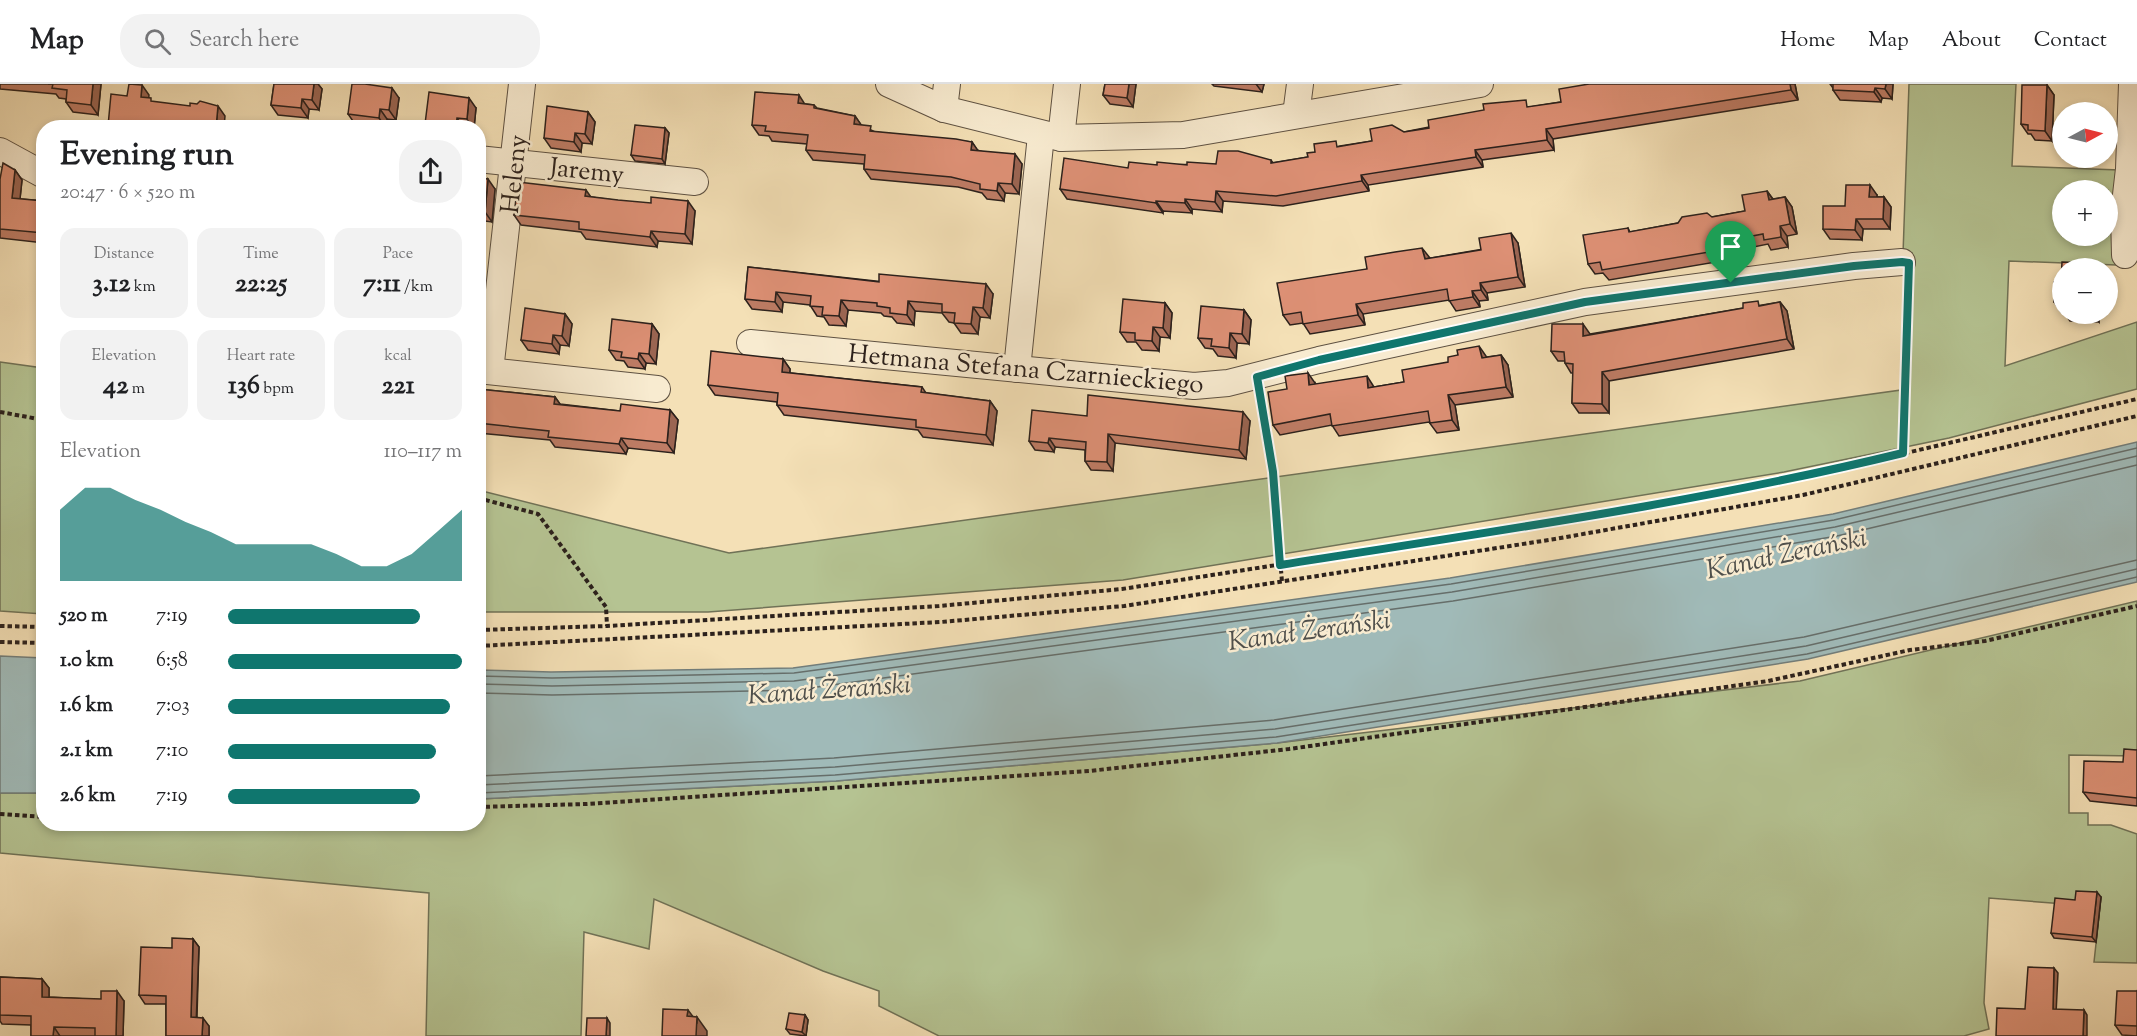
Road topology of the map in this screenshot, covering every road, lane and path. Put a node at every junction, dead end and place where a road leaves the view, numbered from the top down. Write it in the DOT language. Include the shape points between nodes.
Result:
graph roads {
  1 [pos="522,84"];
  2 [pos="890,84"];
  3 [pos="947,84"];
  4 [pos="1067,84"];
  5 [pos="1300,84"];
  6 [pos="1480,84"];
  7 [pos="2132,84"];
  8 [pos="944,109"];
  9 [pos="1296,115"];
  10 [pos="1051,136"];
  11 [pos="0,151"];
  12 [pos="486,160"];
  13 [pos="515,163"];
  14 [pos="36,171"];
  15 [pos="695,182"];
  16 [pos="2125,255"];
  17 [pos="1902,262"];
  18 [pos="750,343"];
  19 [pos="486,358"];
  20 [pos="1017,369"];
  21 [pos="486,371"];
  22 [pos="1257,377"];
  23 [pos="657,389"];
  24 [pos="2137,399"];
  25 [pos="0,412"];
  26 [pos="2137,416"];
  27 [pos="36,419"];
  28 [pos="1903,453"];
  29 [pos="486,500"];
  30 [pos="1280,565"];
  31 [pos="1282,582"];
  32 [pos="2137,606"];
  33 [pos="0,626"];
  34 [pos="608,626"];
  35 [pos="36,627"];
  36 [pos="486,630"];
  37 [pos="0,642"];
  38 [pos="36,643"];
  39 [pos="486,645"];
  40 [pos="486,807"];
  41 [pos="0,814"];
  42 [pos="36,816"];
  1 -- 13 [label="street, Heleny"];
  2 -- 8 [label="street"];
  3 -- 8 [label="street"];
  4 -- 10 [label="street"];
  5 -- 9 [label="street"];
  6 -- 9 [label="street"];
  7 -- 16 [label="street"];
  8 -- 10 [label="street"];
  9 -- 10 [label="street" via="1183,135"];
  10 -- 20 [label="street"];
  11 -- 14 [label="street"];
  12 -- 13 [label="street, Jaremy"];
  13 -- 15 [label="street, Jaremy"];
  13 -- 19 [label="street, Heleny"];
  17 -- 22 [label="street, Hetmana Stefana Czarnieckiego" via="1585,302"];
  17 -- 28 [label="path" via="1909,263"];
  18 -- 20 [label="street, Hetmana Stefana Czarnieckiego"];
  20 -- 22 [label="street, Hetmana Stefana Czarnieckiego" via="1194,386"];
  21 -- 23 [label="street"];
  22 -- 30 [label="path" via="1273,472"];
  24 -- 28 [label="path"];
  25 -- 27 [label="path"];
  26 -- 31 [label="path" via="1803,495"];
  28 -- 30 [label="path" via="1729,491"];
  29 -- 34 [label="path" via="538,514 606,607"];
  30 -- 31 [label="path"];
  30 -- 34 [label="path" via="1122,589 1026,598"];
  31 -- 39 [label="path" via="1124,606 1015,617"];
  32 -- 40 [label="path" via="1985,641 1910,650 1768,681 1289,749 1089,771 586,804"];
  33 -- 35 [label="path"];
  34 -- 36 [label="path"];
  37 -- 38 [label="path"];
  41 -- 42 [label="path"];
}
